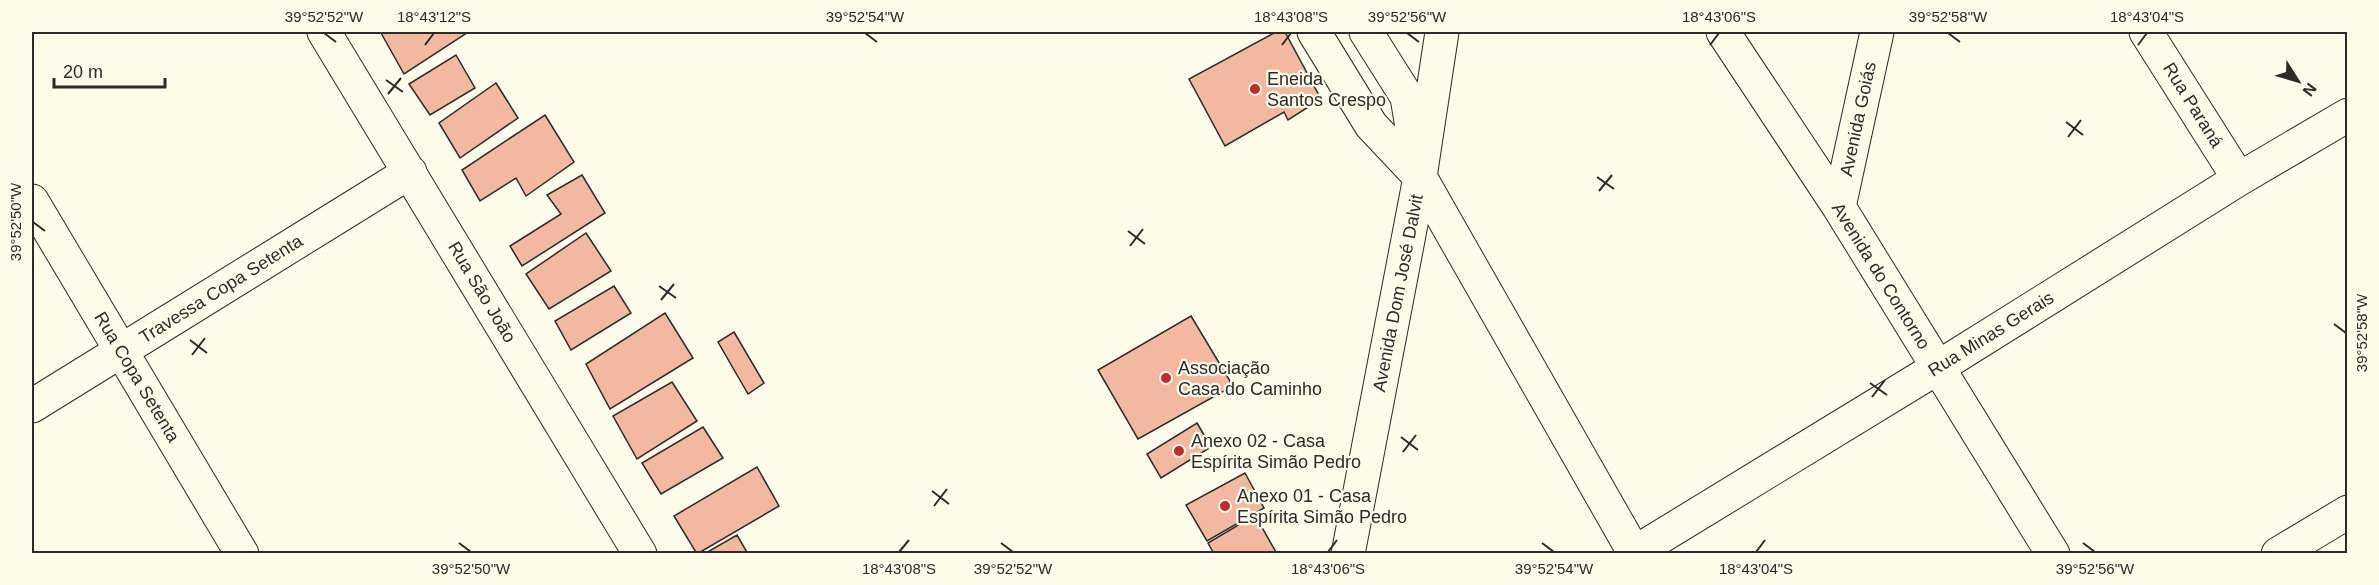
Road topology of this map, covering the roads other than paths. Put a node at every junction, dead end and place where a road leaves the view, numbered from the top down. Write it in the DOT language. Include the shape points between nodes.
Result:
graph roads {
  1 [pos="324,32"];
  2 [pos="1314,32"];
  3 [pos="1366,32"];
  4 [pos="1442,32"];
  5 [pos="1723,32"];
  6 [pos="1877,32"];
  7 [pos="2146,32"];
  8 [pos="2348,115"];
  9 [pos="410,171"];
  10 [pos="1420,177"];
  11 [pos="2239,180"];
  12 [pos="32,201"];
  13 [pos="1839,207"];
  14 [pos="122,351"];
  15 [pos="1937,368"];
  16 [pos="32,406"];
  17 [pos="2348,512"];
  18 [pos="1634,553"];
  19 [pos="242,554"];
  20 [pos="640,554"];
  21 [pos="1348,554"];
  22 [pos="2053,554"];
  23 [pos="2278,554"];
  1 -- 9 [label="street, Rua São João"];
  2 -- 10 [label="street" via="1371,125"];
  3 -- 10 [label="street" via="1407,97"];
  4 -- 10 [label="street, Avenida Dom José Dalvit"];
  5 -- 13 [label="street, Avenida do Contorno"];
  6 -- 13 [label="street, Avenida Goiás"];
  7 -- 11 [label="street, Rua Paraná"];
  8 -- 11 [label="street, Rua Minas Gerais"];
  9 -- 14 [label="street, Travessa Copa Setenta"];
  9 -- 20 [label="street, Rua São João"];
  10 -- 18 [label="street"];
  10 -- 21 [label="street, Avenida Dom José Dalvit"];
  11 -- 15 [label="street, Rua Minas Gerais"];
  12 -- 14 [label="street, Rua Copa Setenta"];
  13 -- 15 [label="street, Avenida do Contorno"];
  14 -- 16 [label="street, Travessa Copa Setenta"];
  14 -- 19 [label="street, Rua Copa Setenta"];
  15 -- 18 [label="street, Rua Minas Gerais"];
  15 -- 22 [label="street, Avenida do Contorno"];
  17 -- 23 [label="street"];
}
